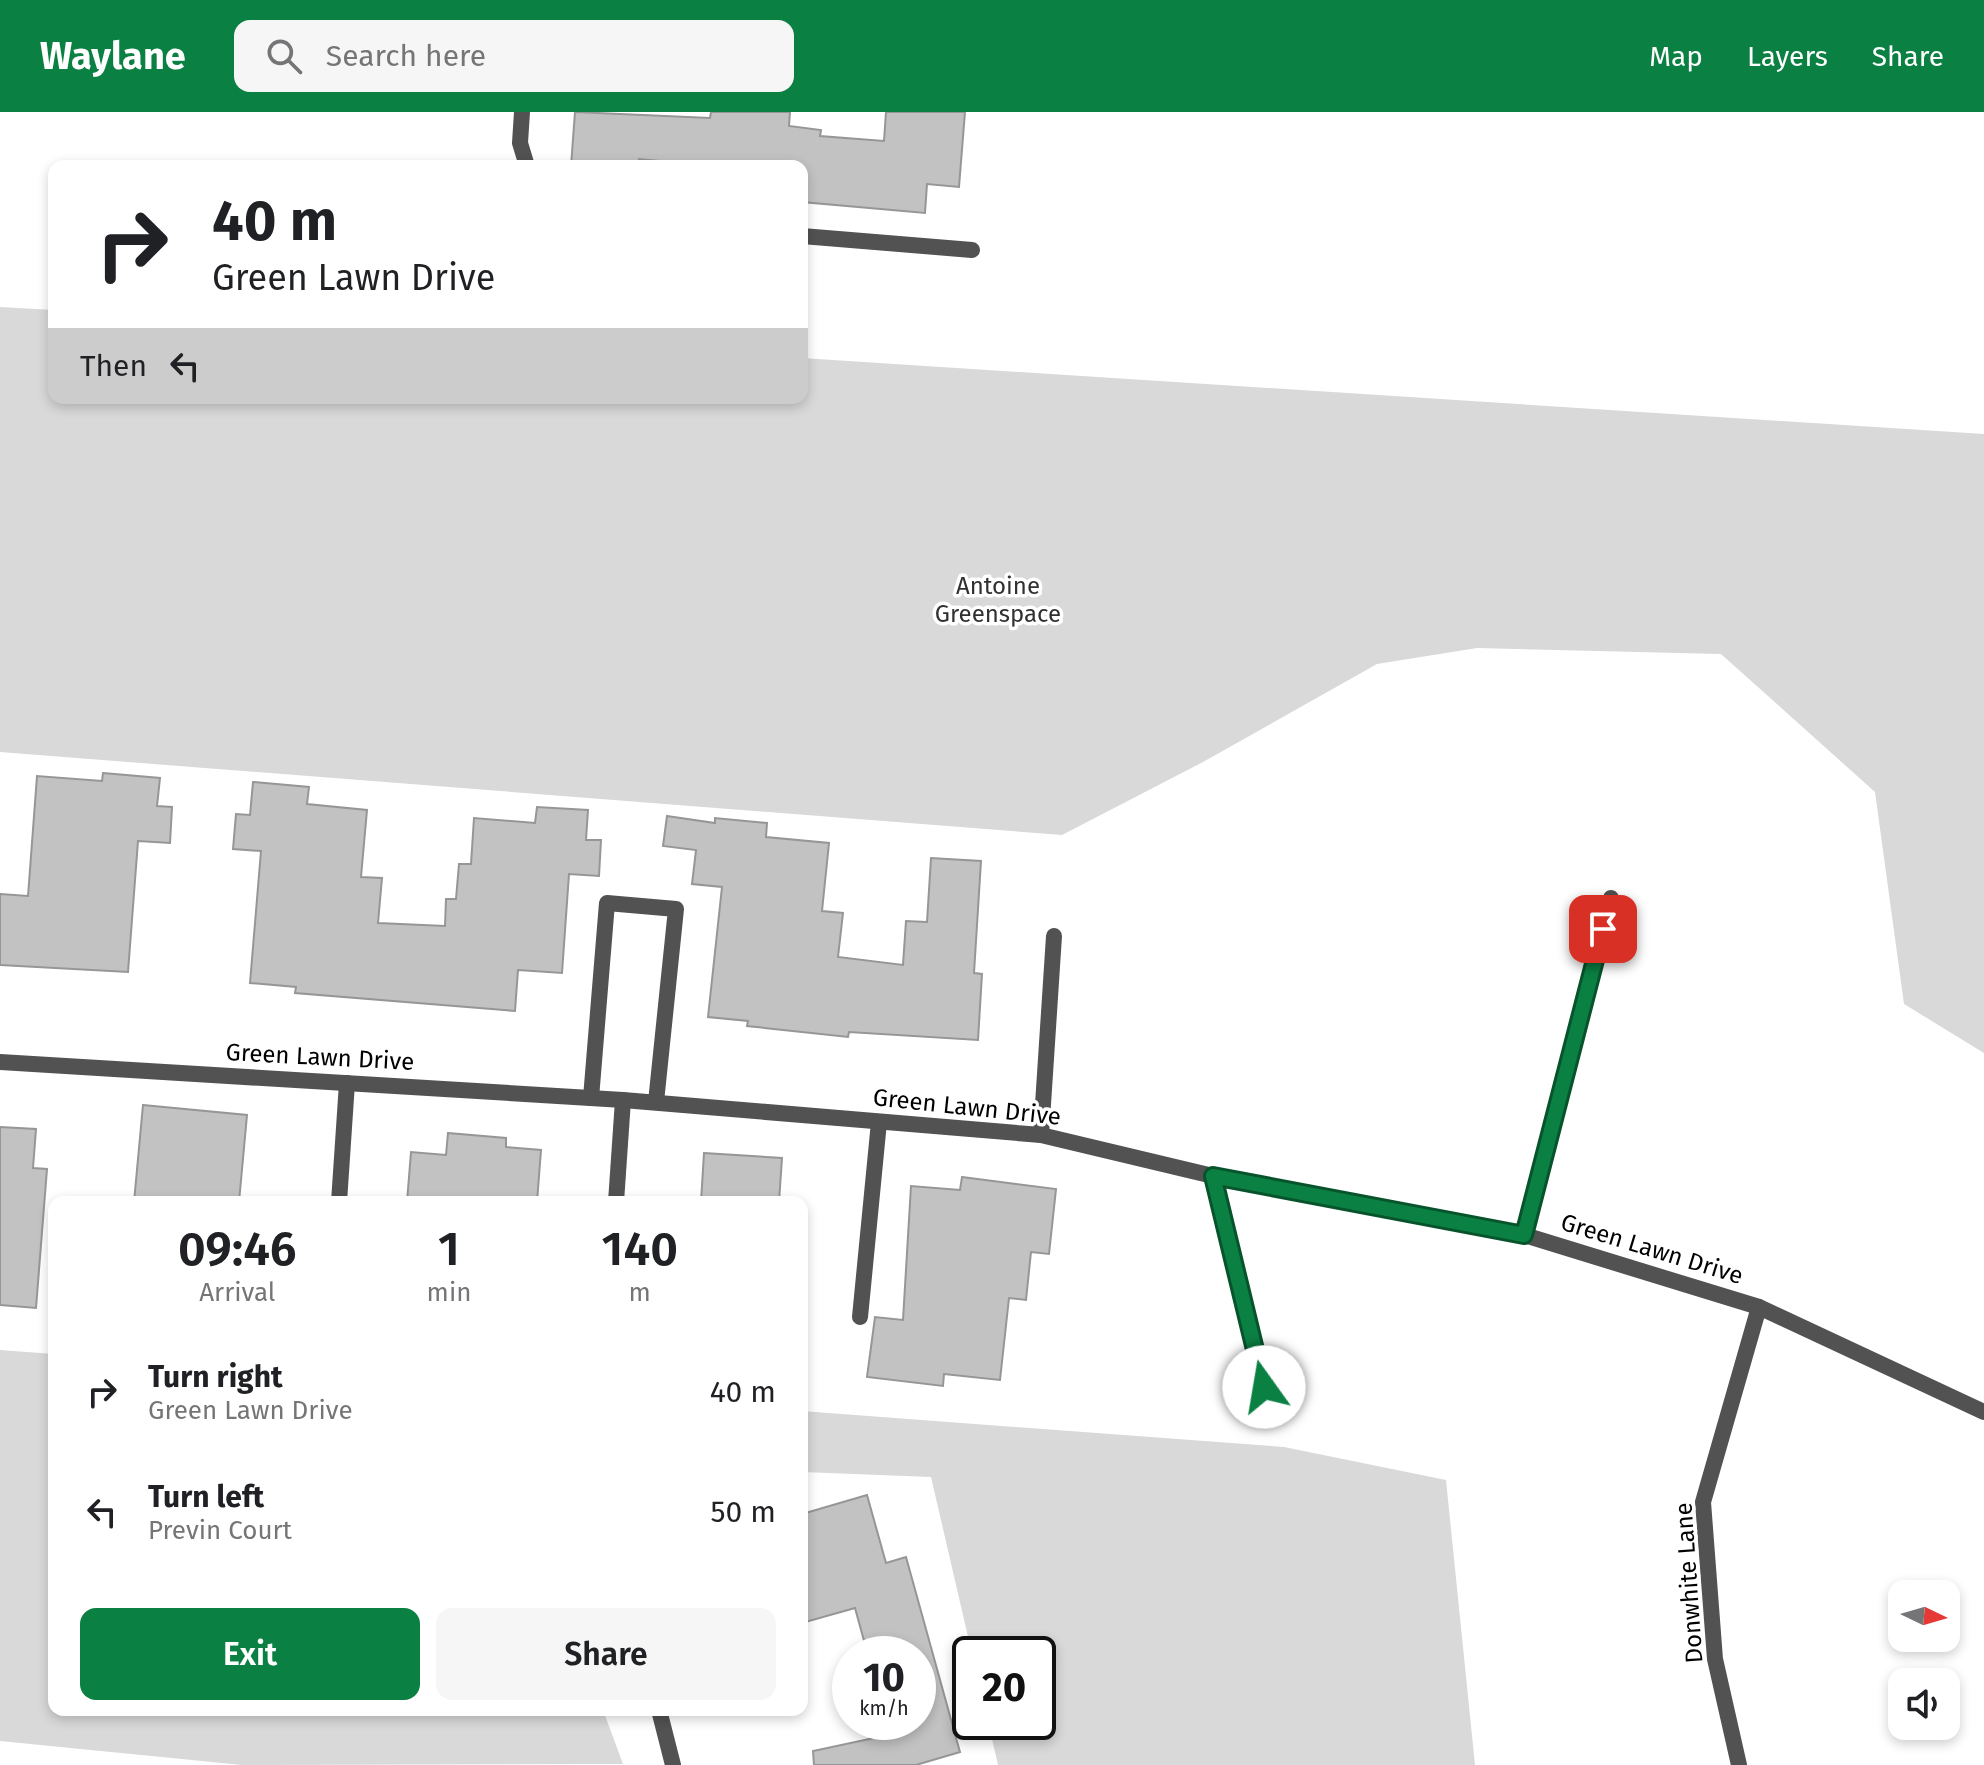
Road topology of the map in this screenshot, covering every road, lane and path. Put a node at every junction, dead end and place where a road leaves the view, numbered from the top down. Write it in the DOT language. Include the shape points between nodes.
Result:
graph roads {
  1 [pos="522,112"];
  2 [pos="525,160"];
  3 [pos="808,236"];
  4 [pos="972,250"];
  5 [pos="1611,898"];
  6 [pos="1054,936"];
  7 [pos="0,1062"];
  8 [pos="347,1083"];
  9 [pos="591,1098"];
  10 [pos="623,1100"];
  11 [pos="656,1102"];
  12 [pos="879,1122"];
  13 [pos="1041,1135"];
  14 [pos="1213,1176"];
  15 [pos="339,1196"];
  16 [pos="616,1196"];
  17 [pos="1524,1235"];
  18 [pos="1759,1307"];
  19 [pos="860,1317"];
  20 [pos="1264,1387"];
  21 [pos="1984,1412"];
  22 [pos="661,1716"];
  23 [pos="673,1765"];
  24 [pos="1739,1765"];
  1 -- 2 [label="street" via="520,143"];
  3 -- 4 [label="street"];
  5 -- 17 [label="street"];
  6 -- 13 [label="street"];
  7 -- 8 [label="street, Green Lawn Drive"];
  8 -- 9 [label="street, Green Lawn Drive"];
  8 -- 15 [label="street"];
  9 -- 10 [label="street, Green Lawn Drive"];
  9 -- 11 [label="street" via="607,903 676,909"];
  10 -- 11 [label="street, Green Lawn Drive"];
  10 -- 16 [label="street"];
  11 -- 12 [label="street, Green Lawn Drive"];
  12 -- 13 [label="street, Green Lawn Drive"];
  12 -- 19 [label="street"];
  13 -- 14 [label="street, Green Lawn Drive"];
  14 -- 17 [label="street, Green Lawn Drive"];
  14 -- 20 [label="street"];
  17 -- 18 [label="street, Green Lawn Drive"];
  18 -- 21 [label="street, Green Lawn Drive"];
  18 -- 24 [label="street, Donwhite Lane" via="1703,1502 1715,1659"];
  22 -- 23 [label="street"];
}
